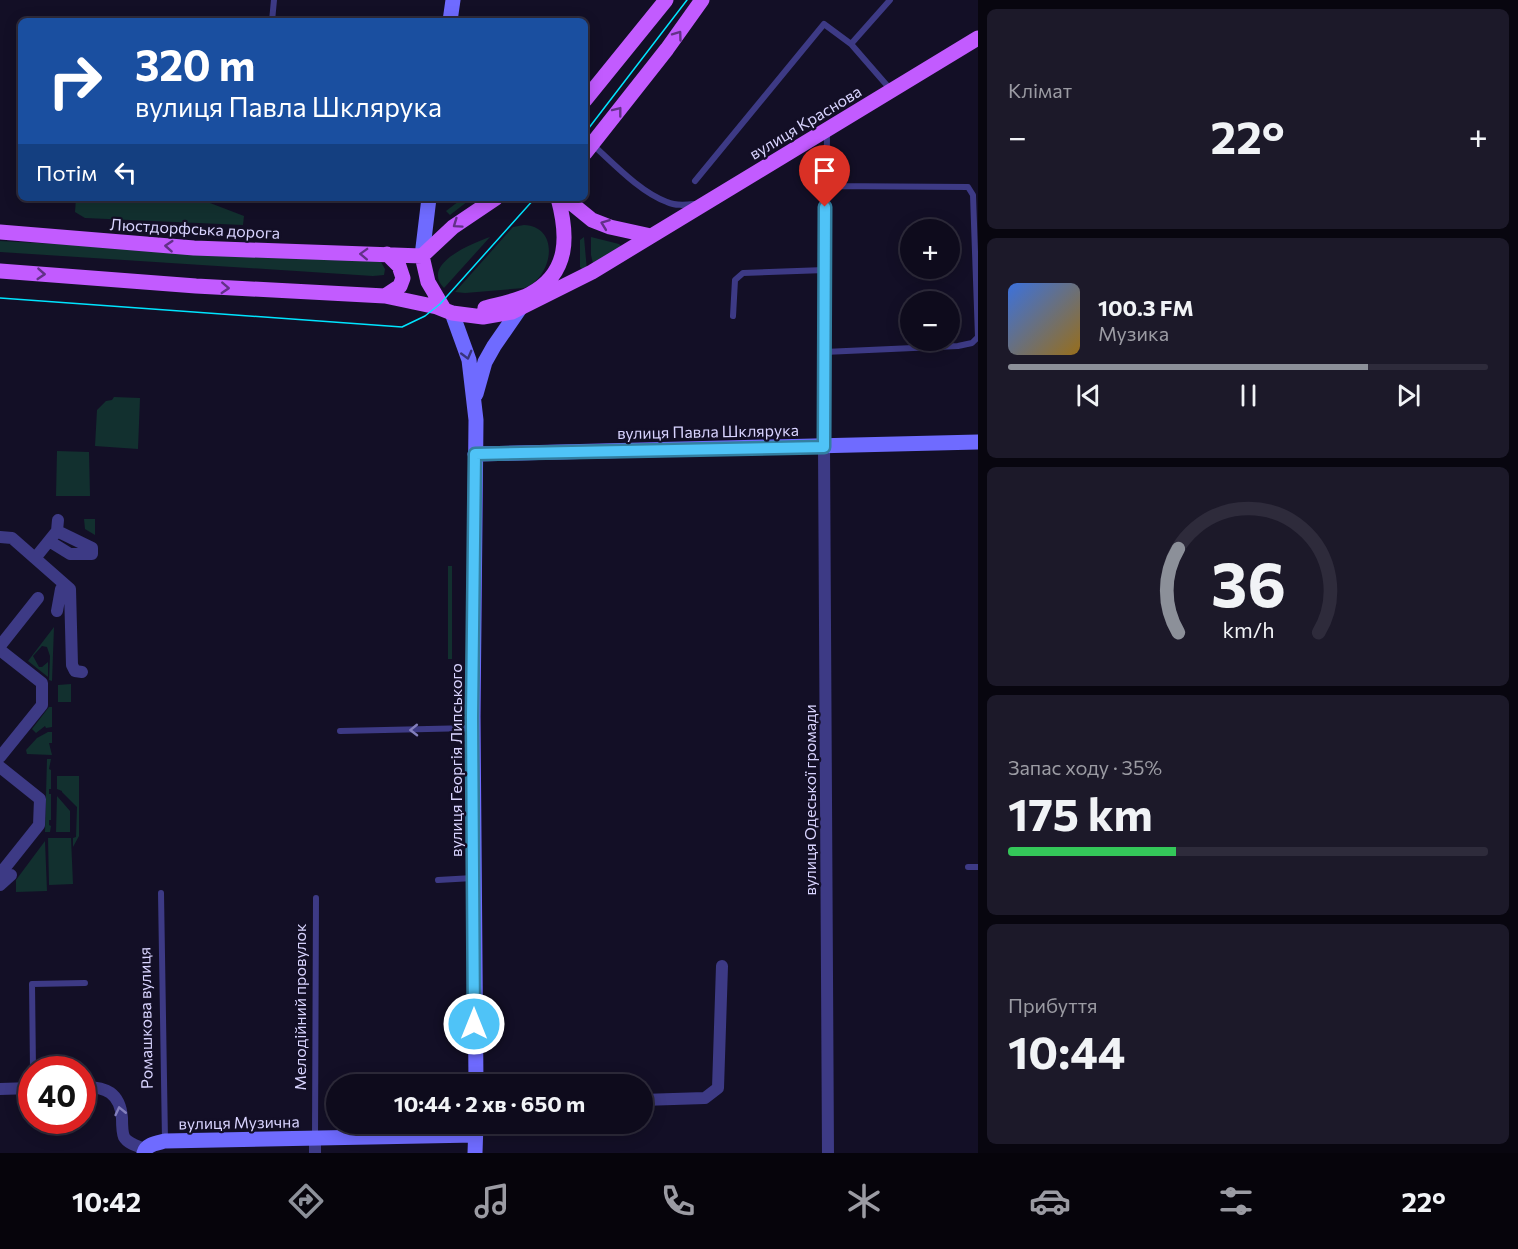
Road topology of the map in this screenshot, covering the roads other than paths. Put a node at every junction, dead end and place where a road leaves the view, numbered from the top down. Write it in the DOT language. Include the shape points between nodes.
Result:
graph roads {
  1 [pos="274,0"];
  2 [pos="453,0"];
  3 [pos="666,0"];
  4 [pos="702,0"];
  5 [pos="890,0"];
  6 [pos="272,18"];
  7 [pos="450,18"];
  8 [pos="978,38"];
  9 [pos="851,44"];
  10 [pos="891,91"];
  11 [pos="588,95"];
  12 [pos="827,130"];
  13 [pos="588,149"];
  14 [pos="695,180"];
  15 [pos="826,186"];
  16 [pos="429,201"];
  17 [pos="492,201"];
  18 [pos="559,201"];
  19 [pos="569,201"];
  20 [pos="704,204"];
  21 [pos="0,232"];
  22 [pos="651,236"];
  23 [pos="387,254"];
  24 [pos="422,256"];
  25 [pos="825,270"];
  26 [pos="0,271"];
  27 [pos="531,294"];
  28 [pos="385,296"];
  29 [pos="445,307"];
  30 [pos="519,309"];
  31 [pos="733,316"];
  32 [pos="824,352"];
  33 [pos="474,399"];
  34 [pos="978,442"];
  35 [pos="824,447"];
  36 [pos="475,454"];
  37 [pos="0,537"];
  38 [pos="49,541"];
  39 [pos="36,557"];
  40 [pos="63,586"];
  41 [pos="38,598"];
  42 [pos="54,606"];
  43 [pos="0,648"];
  44 [pos="82,672"];
  45 [pos="473,728"];
  46 [pos="340,731"];
  47 [pos="0,757"];
  48 [pos="0,767"];
  49 [pos="968,867"];
  50 [pos="978,867"];
  51 [pos="5,875"];
  52 [pos="473,879"];
  53 [pos="438,880"];
  54 [pos="0,885"];
  55 [pos="161,893"];
  56 [pos="316,898"];
  57 [pos="722,966"];
  58 [pos="85,983"];
  59 [pos="33,1056"];
  60 [pos="476,1074"];
  61 [pos="18,1088"];
  62 [pos="96,1088"];
  63 [pos="0,1089"];
  64 [pos="653,1100"];
  65 [pos="429,1134"];
  66 [pos="476,1134"];
  67 [pos="165,1141"];
  68 [pos="315,1146"];
  69 [pos="144,1151"];
  70 [pos="475,1153"];
  71 [pos="828,1153"];
  1 -- 6 [label="lane"];
  2 -- 7 [label="street"];
  3 -- 11 [label="main road"];
  13 -- 4 [label="main road, one-way"];
  5 -- 9 [label="lane"];
  8 -- 10 [label="main road, вулиця Краснова"];
  9 -- 10 [label="lane"];
  9 -- 14 [label="lane" via="824,24"];
  10 -- 12 [label="main road, вулиця Краснова"];
  12 -- 15 [label="lane"];
  12 -- 20 [label="main road, вулиця Краснова"];
  13 -- 20 [label="lane" via="667,202"];
  15 -- 25 [label="lane"];
  15 -- 32 [label="lane" via="968,187 973,195 978,337 972,343 958,346"];
  16 -- 24 [label="street"];
  17 -- 24 [label="main road, one-way" via="453,227"];
  18 -- 27 [label="main road" via="566,238 563,256 556,270"];
  22 -- 19 [label="main road, one-way" via="592,220"];
  20 -- 22 [label="main road, вулиця Краснова"];
  23 -- 21 [label="main road, Люстдорфська дорога, one-way" via="194,248"];
  22 -- 30 [label="main road, вулиця Краснова"];
  23 -- 24 [label="main road, Люстдорфська дорога"];
  23 -- 28 [label="main road" via="399,266 403,278 400,286"];
  24 -- 29 [label="main road" via="428,282"];
  25 -- 31 [label="lane" via="743,273 735,280"];
  25 -- 32 [label="lane"];
  26 -- 28 [label="main road, one-way"];
  27 -- 29 [label="main road" via="483,308"];
  27 -- 30 [label="street, вулиця Георгія Липського"];
  28 -- 29 [label="main road"];
  29 -- 30 [label="main road, вулиця Краснова" via="483,317"];
  29 -- 33 [label="street, вулиця Георгія Липського, one-way" via="469,360"];
  30 -- 33 [label="street, вулиця Георгія Липського" via="485,362"];
  32 -- 35 [label="lane"];
  33 -- 36 [label="street, вулиця Георгія Липського"];
  34 -- 35 [label="street, вулиця Павла Шклярука"];
  35 -- 36 [label="street, вулиця Павла Шклярука"];
  35 -- 71 [label="street, вулиця Одеської громади"];
  36 -- 45 [label="street, вулиця Георгія Липського"];
  37 -- 39 [label="street" via="12,538"];
  38 -- 38 [label="street" via="57,525 92,548 92,554 70,554"];
  38 -- 39 [label="street"];
  39 -- 40 [label="street"];
  40 -- 42 [label="street"];
  40 -- 44 [label="street" via="72,592 72,665 75,671"];
  41 -- 43 [label="street"];
  43 -- 47 [label="street" via="42,683 42,705"];
  45 -- 46 [label="lane, one-way"];
  45 -- 52 [label="street, вулиця Георгія Липського"];
  48 -- 51 [label="street" via="40,799 39,825"];
  49 -- 50 [label="lane"];
  51 -- 54 [label="street"];
  52 -- 53 [label="lane"];
  52 -- 60 [label="street, вулиця Георгія Липського"];
  55 -- 67 [label="lane, Ромашкова вулиця"];
  56 -- 68 [label="lane, Мелодійний провулок"];
  57 -- 64 [label="street" via="718,1088 705,1098"];
  58 -- 59 [label="lane" via="32,984"];
  61 -- 63 [label="street"];
  69 -- 62 [label="street, вулиця Музична, one-way" via="123,1136 121,1106 113,1095"];
  65 -- 68 [label="street, вулиця Музична"];
  66 -- 70 [label="street"];
  67 -- 68 [label="street, вулиця Музична"];
  67 -- 69 [label="street, вулиця Музична"];
}
